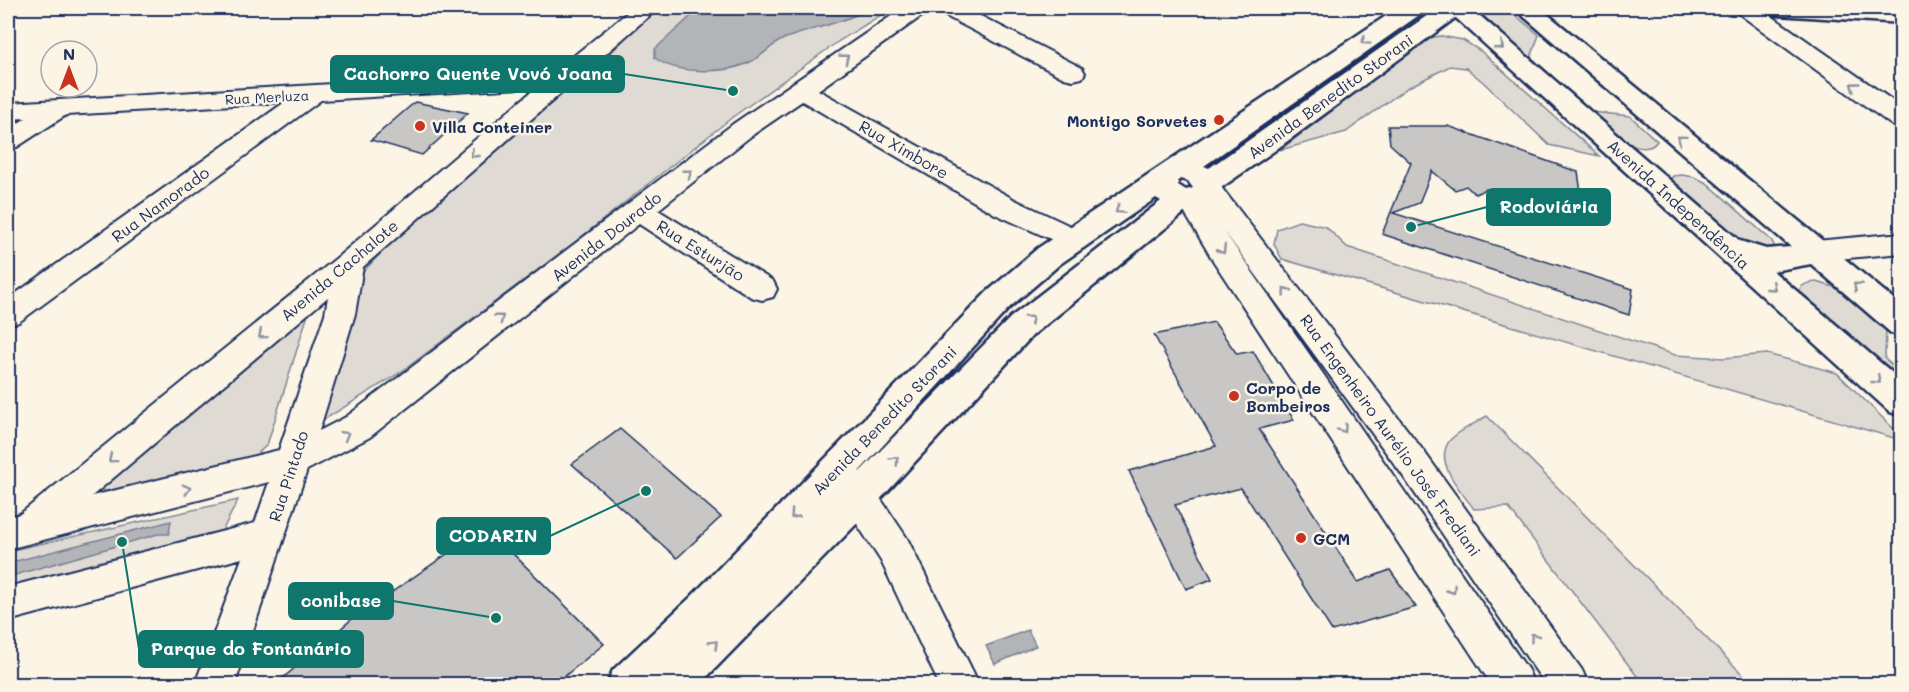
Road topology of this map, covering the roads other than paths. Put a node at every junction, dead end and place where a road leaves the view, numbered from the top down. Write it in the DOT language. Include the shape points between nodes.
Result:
graph roads {
  1 [pos="647,8"];
  2 [pos="918,8"];
  3 [pos="948,8"];
  4 [pos="1413,8"];
  5 [pos="1455,8"];
  6 [pos="1526,8"];
  7 [pos="1746,8"];
  8 [pos="1777,8"];
  9 [pos="1894,15"];
  10 [pos="1074,73"];
  11 [pos="562,78"];
  12 [pos="802,91"];
  13 [pos="313,94"];
  14 [pos="60,108"];
  15 [pos="8,111"];
  16 [pos="1902,120"];
  17 [pos="8,141"];
  18 [pos="1647,173"];
  19 [pos="1188,187"];
  20 [pos="1741,190"];
  21 [pos="639,211"];
  22 [pos="1902,243"];
  23 [pos="1723,244"];
  24 [pos="1062,248"];
  25 [pos="1816,251"];
  26 [pos="349,263"];
  27 [pos="762,289"];
  28 [pos="8,314"];
  29 [pos="1902,324"];
  30 [pos="1902,402"];
  31 [pos="293,461"];
  32 [pos="837,469"];
  33 [pos="860,496"];
  34 [pos="18,531"];
  35 [pos="269,535"];
  36 [pos="8,604"];
  37 [pos="215,684"];
  38 [pos="628,684"];
  39 [pos="672,684"];
  40 [pos="959,684"];
  41 [pos="1514,684"];
  42 [pos="1568,684"];
  1 -- 11 [label="street, Avenida Cachalote"];
  12 -- 2 [label="street, Avenida Dourado, one-way"];
  3 -- 10 [label="street"];
  4 -- 19 [label="main road, Avenida Benedito Storani, one-way"];
  5 -- 18 [label="main road, Avenida Independência, one-way"];
  5 -- 19 [label="main road, Avenida Benedito Storani"];
  20 -- 6 [label="main road, one-way"];
  16 -- 7 [label="street, one-way"];
  8 -- 9 [label="main road"];
  11 -- 13 [label="street, Rua Merluza"];
  11 -- 26 [label="street, Avenida Cachalote, one-way"];
  21 -- 12 [label="street, Avenida Dourado, one-way" via="742,130"];
  12 -- 24 [label="street, Rua Ximbore" via="1005,207"];
  13 -- 14 [label="street, Rua Merluza"];
  13 -- 28 [label="street, Rua Namorado"];
  14 -- 15 [label="street, Rua Merluza"];
  14 -- 17 [label="street"];
  18 -- 20 [label="main road" via="1667,168 1694,170"];
  18 -- 23 [label="main road, Avenida Independência"];
  19 -- 24 [label="main road, Avenida Benedito Storani, one-way"];
  33 -- 19 [label="main road, Avenida Benedito Storani, one-way" via="1022,326"];
  19 -- 41 [label="street, Rua Engenheiro Aurélio José Frediani, one-way" via="1224,255"];
  42 -- 19 [label="street, Rua Engenheiro Aurélio José Frediani, one-way" via="1310,322"];
  20 -- 25 [label="main road"];
  21 -- 27 [label="street, Rua Esturjão"];
  31 -- 21 [label="street, Avenida Dourado, one-way" via="358,427"];
  22 -- 25 [label="street"];
  23 -- 25 [label="main road" via="1760,260 1797,258"];
  23 -- 30 [label="main road, Avenida Independência, one-way"];
  24 -- 32 [label="main road, Avenida Benedito Storani" via="998,300"];
  29 -- 25 [label="main road, one-way"];
  26 -- 31 [label="street, Rua Pintado" via="340,314"];
  26 -- 34 [label="street, Avenida Cachalote, one-way"];
  34 -- 31 [label="street, Avenida Cachalote, one-way"];
  31 -- 35 [label="street, Rua Pintado"];
  32 -- 33 [label="street"];
  32 -- 38 [label="main road, Avenida Benedito Storani, one-way" via="705,610"];
  39 -- 33 [label="main road, Avenida Benedito Storani, one-way"];
  33 -- 40 [label="street" via="903,567"];
  35 -- 36 [label="street"];
  35 -- 37 [label="street, Rua Pintado"];
}
